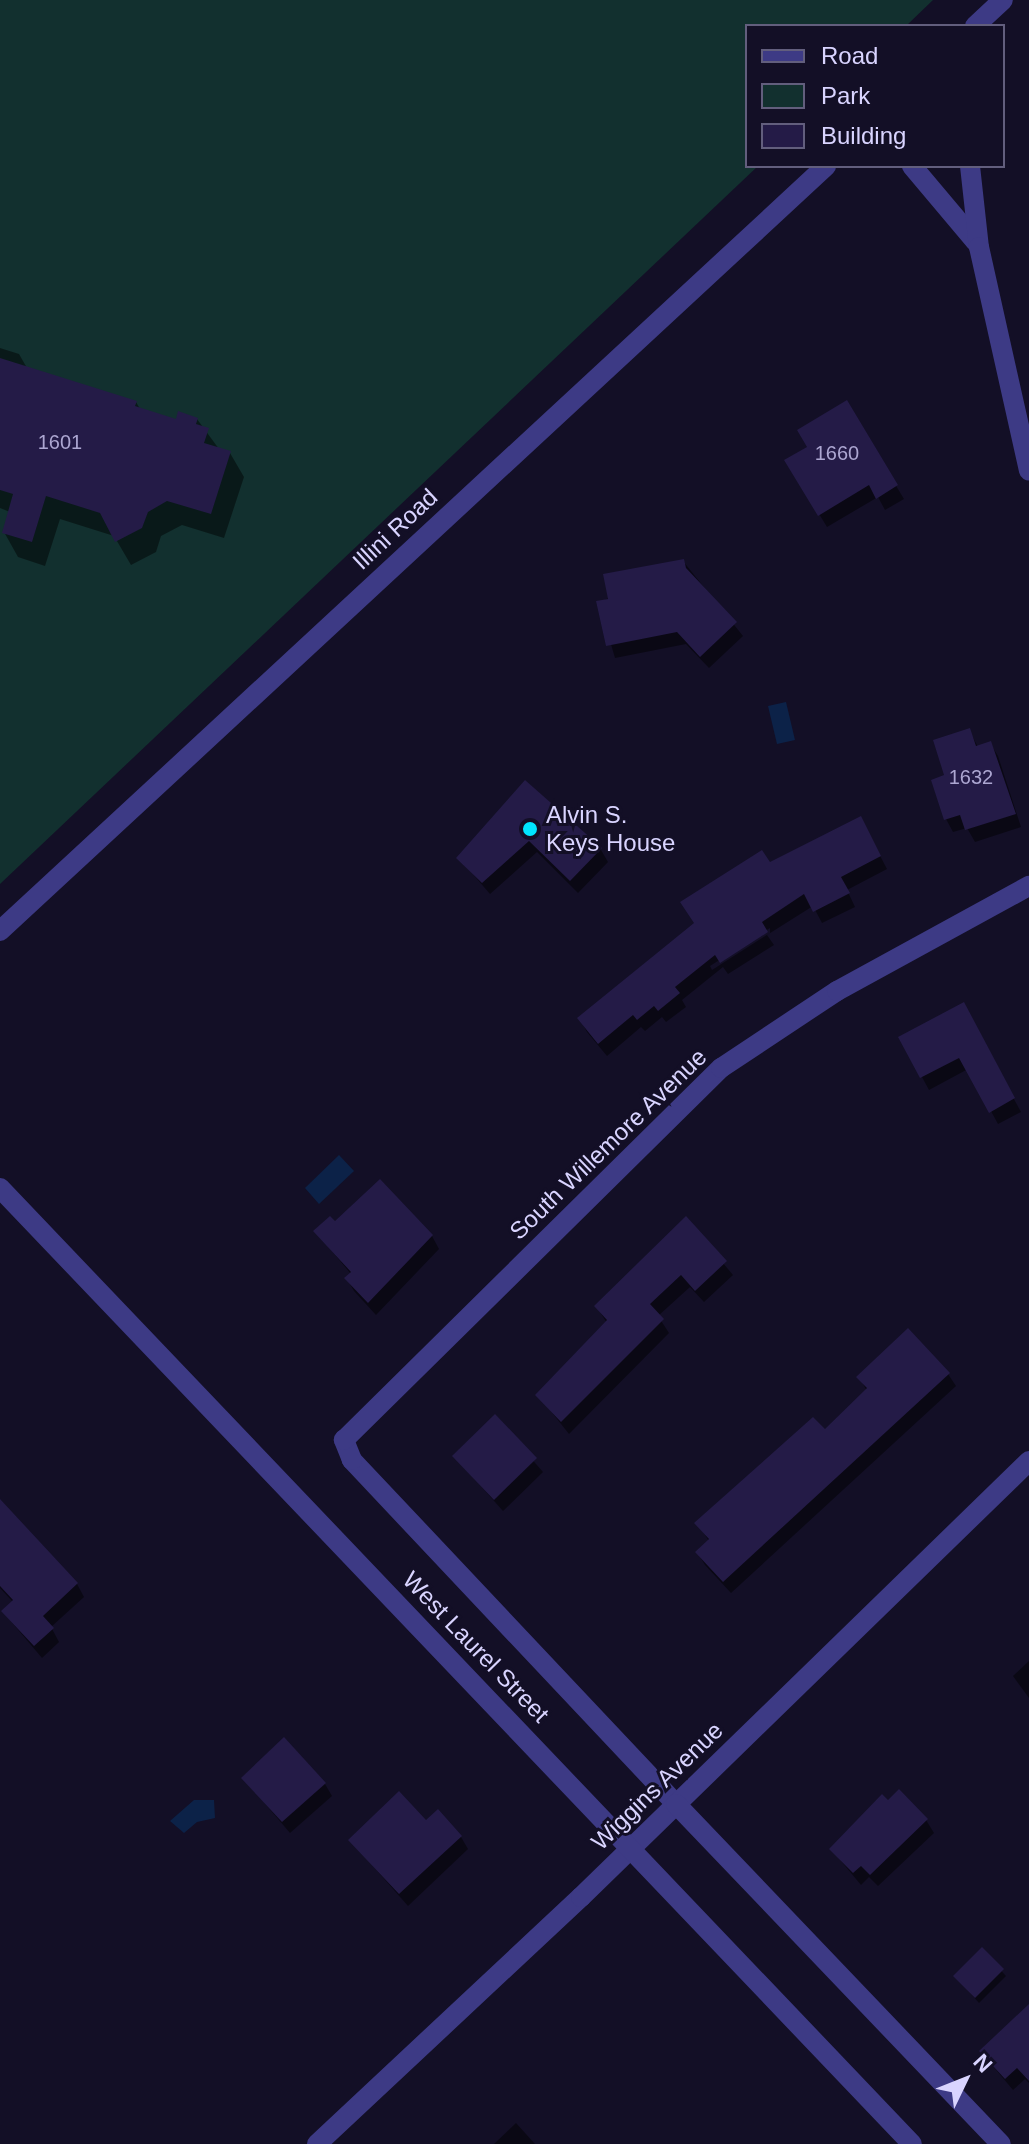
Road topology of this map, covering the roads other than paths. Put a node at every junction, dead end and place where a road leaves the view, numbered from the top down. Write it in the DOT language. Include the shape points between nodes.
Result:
graph roads {
  1 [pos="1003,0"];
  2 [pos="977,24"];
  3 [pos="824,168"];
  4 [pos="914,168"];
  5 [pos="970,168"];
  6 [pos="979,247"];
  7 [pos="1029,470"];
  8 [pos="1029,886"];
  9 [pos="0,931"];
  10 [pos="0,1188"];
  11 [pos="344,1440"];
  12 [pos="1029,1461"];
  13 [pos="676,1804"];
  14 [pos="631,1847"];
  15 [pos="317,2144"];
  16 [pos="912,2144"];
  17 [pos="1001,2144"];
  1 -- 2 [label="street"];
  3 -- 9 [label="street, Illini Road"];
  4 -- 6 [label="street" via="959,216"];
  5 -- 6 [label="street"];
  6 -- 7 [label="street"];
  8 -- 11 [label="street, South Willemore Avenue" via="837,991 721,1068"];
  10 -- 14 [label="street, West Laurel Street"];
  11 -- 13 [label="street, West Laurel Street" via="352,1460"];
  12 -- 13 [label="street, Wiggins Avenue"];
  13 -- 14 [label="street, Wiggins Avenue"];
  13 -- 17 [label="street, West Laurel Street"];
  14 -- 15 [label="street, Wiggins Avenue"];
  14 -- 16 [label="street, West Laurel Street"];
}
